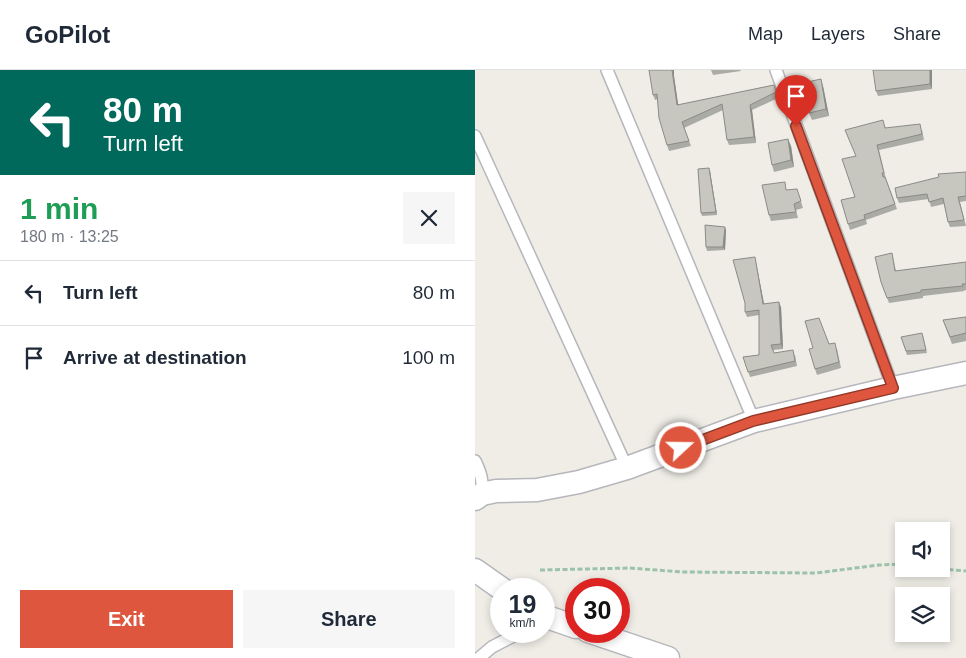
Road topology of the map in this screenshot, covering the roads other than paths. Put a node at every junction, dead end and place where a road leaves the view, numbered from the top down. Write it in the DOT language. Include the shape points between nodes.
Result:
graph roads {
  1 [pos="607,70"];
  2 [pos="776,70"];
  3 [pos="475,136"];
  4 [pos="966,373"];
  5 [pos="893,388"];
  6 [pos="753,421"];
  7 [pos="475,461"];
  8 [pos="627,468"];
  9 [pos="478,496"];
  10 [pos="475,570"];
  11 [pos="490,581"];
  12 [pos="498,643"];
  13 [pos="624,643"];
  14 [pos="479,658"];
  15 [pos="668,658"];
  1 -- 6 [label="lane"];
  2 -- 5 [label="lane"];
  3 -- 8 [label="lane"];
  4 -- 5 [label="street"];
  5 -- 6 [label="street"];
  6 -- 8 [label="street"];
  7 -- 9 [label="lane" via="483,482"];
  8 -- 9 [label="street" via="537,490 496,491"];
  10 -- 11 [label="street"];
  12 -- 14 [label="lane"];
  13 -- 15 [label="street"];
}
